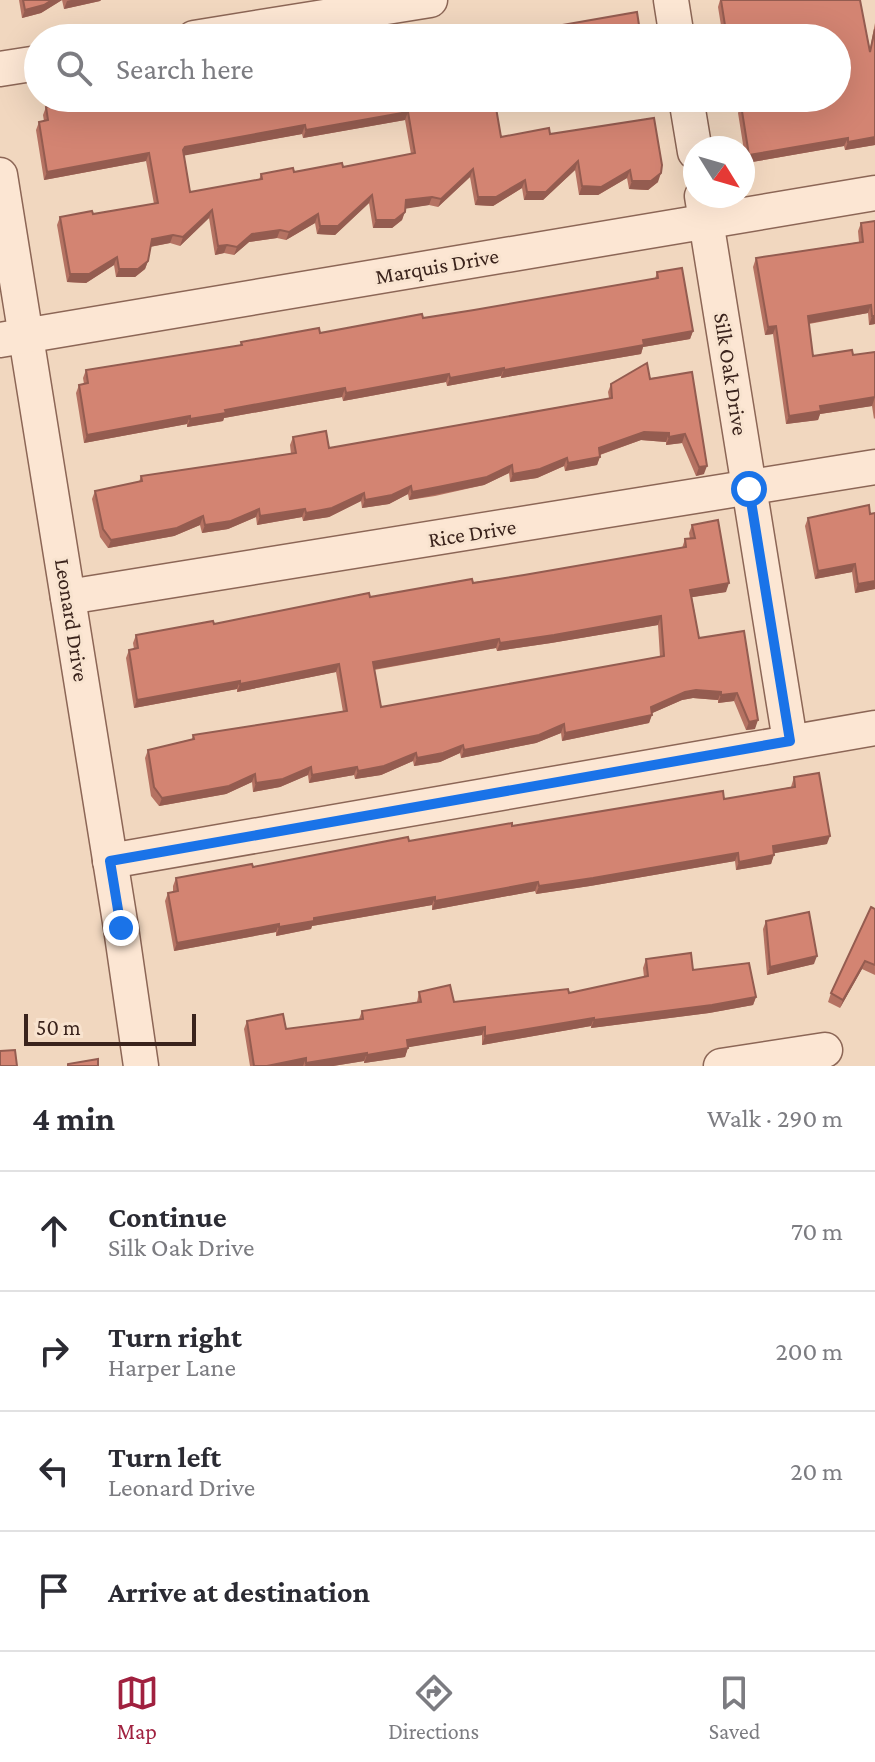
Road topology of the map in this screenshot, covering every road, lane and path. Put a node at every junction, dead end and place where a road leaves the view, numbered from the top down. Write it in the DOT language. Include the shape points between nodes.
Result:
graph roads {
  1 [pos="430,0"];
  2 [pos="671,0"];
  3 [pos="281,24"];
  4 [pos="675,24"];
  5 [pos="24,65"];
  6 [pos="0,69"];
  7 [pos="688,112"];
  8 [pos="692,136"];
  9 [pos="0,175"];
  10 [pos="875,193"];
  11 [pos="755,204"];
  12 [pos="704,208"];
  13 [pos="13,338"];
  14 [pos="875,467"];
  15 [pos="749,489"];
  16 [pos="68,597"];
  17 [pos="875,728"];
  18 [pos="790,741"];
  19 [pos="110,861"];
  20 [pos="825,1050"];
  21 [pos="141,1066"];
  22 [pos="721,1066"];
  1 -- 3 [label="street"];
  2 -- 4 [label="street"];
  5 -- 6 [label="street"];
  7 -- 8 [label="street"];
  9 -- 13 [label="street, Leonard Drive"];
  10 -- 11 [label="street, Marquis Drive"];
  12 -- 13 [label="street, Marquis Drive"];
  12 -- 15 [label="street, Silk Oak Drive"];
  13 -- 16 [label="street, Leonard Drive"];
  14 -- 15 [label="street, Rice Drive"];
  15 -- 16 [label="street, Rice Drive"];
  15 -- 18 [label="street, Silk Oak Drive"];
  16 -- 19 [label="street, Leonard Drive"];
  17 -- 18 [label="street"];
  18 -- 19 [label="street"];
  19 -- 21 [label="street, Leonard Drive"];
  20 -- 22 [label="street"];
}
